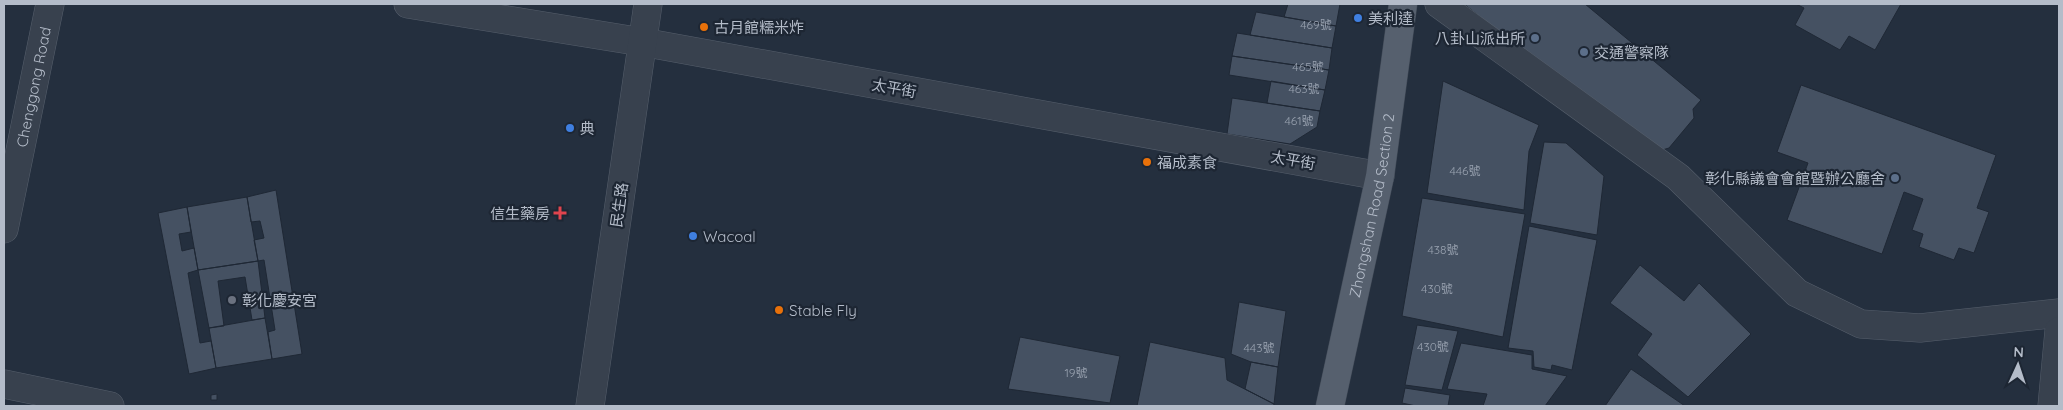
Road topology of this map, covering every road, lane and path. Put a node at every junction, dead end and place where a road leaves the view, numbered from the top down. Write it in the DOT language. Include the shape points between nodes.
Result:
graph roads {
  1 [pos="50,4"];
  2 [pos="408,4"];
  3 [pos="648,4"];
  4 [pos="1403,4"];
  5 [pos="1438,4"];
  6 [pos="642,42"];
  7 [pos="1380,176"];
  8 [pos="4,228"];
  9 [pos="2059,313"];
  10 [pos="2059,331"];
  11 [pos="4,384"];
  12 [pos="110,406"];
  13 [pos="590,406"];
  14 [pos="1330,406"];
  15 [pos="2052,406"];
  1 -- 8 [label="street, Chenggong Road"];
  2 -- 6 [label="street, 太平街"];
  3 -- 6 [label="street, 民生路"];
  4 -- 7 [label="main road, Zhongshan Road Section 2"];
  5 -- 9 [label="street" via="1678,177 1796,293 1861,324 1920,328"];
  6 -- 7 [label="street, 太平街"];
  6 -- 13 [label="street, 民生路"];
  7 -- 14 [label="main road, Zhongshan Road Section 2"];
  10 -- 15 [label="street"];
  11 -- 12 [label="street"];
}
